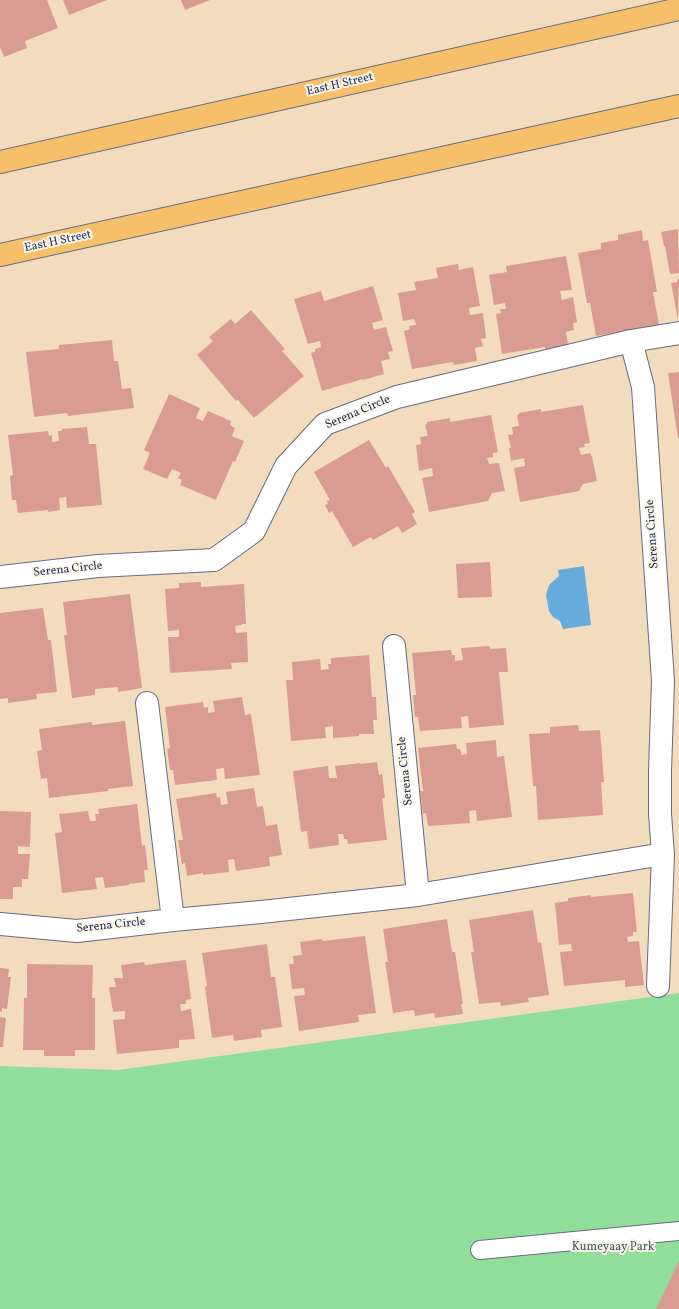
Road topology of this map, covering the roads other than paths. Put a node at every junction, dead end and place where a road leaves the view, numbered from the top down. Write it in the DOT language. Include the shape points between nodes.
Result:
graph roads {
  1 [pos="679,9"];
  2 [pos="679,106"];
  3 [pos="0,162"];
  4 [pos="0,255"];
  5 [pos="679,333"];
  6 [pos="631,341"];
  7 [pos="0,576"];
  8 [pos="394,646"];
  9 [pos="671,681"];
  10 [pos="147,703"];
  11 [pos="664,854"];
  12 [pos="418,895"];
  13 [pos="174,920"];
  14 [pos="0,924"];
  15 [pos="658,986"];
  16 [pos="679,1231"];
  17 [pos="480,1250"];
  1 -- 3 [label="main road, East H Street"];
  2 -- 4 [label="main road, East H Street"];
  5 -- 6 [label="street, Serena Circle"];
  6 -- 7 [label="street, Serena Circle" via="397,397 325,424 286,466 254,531 214,560 98,566"];
  6 -- 9 [label="street, Serena Circle" via="643,386"];
  8 -- 12 [label="street, Serena Circle"];
  9 -- 11 [label="street, Serena Circle" via="660,771 660,814"];
  10 -- 13 [label="street"];
  11 -- 12 [label="street, Serena Circle"];
  11 -- 15 [label="street, Serena Circle"];
  12 -- 13 [label="street, Serena Circle"];
  13 -- 14 [label="street, Serena Circle" via="77,931"];
  16 -- 17 [label="lane"];
}
